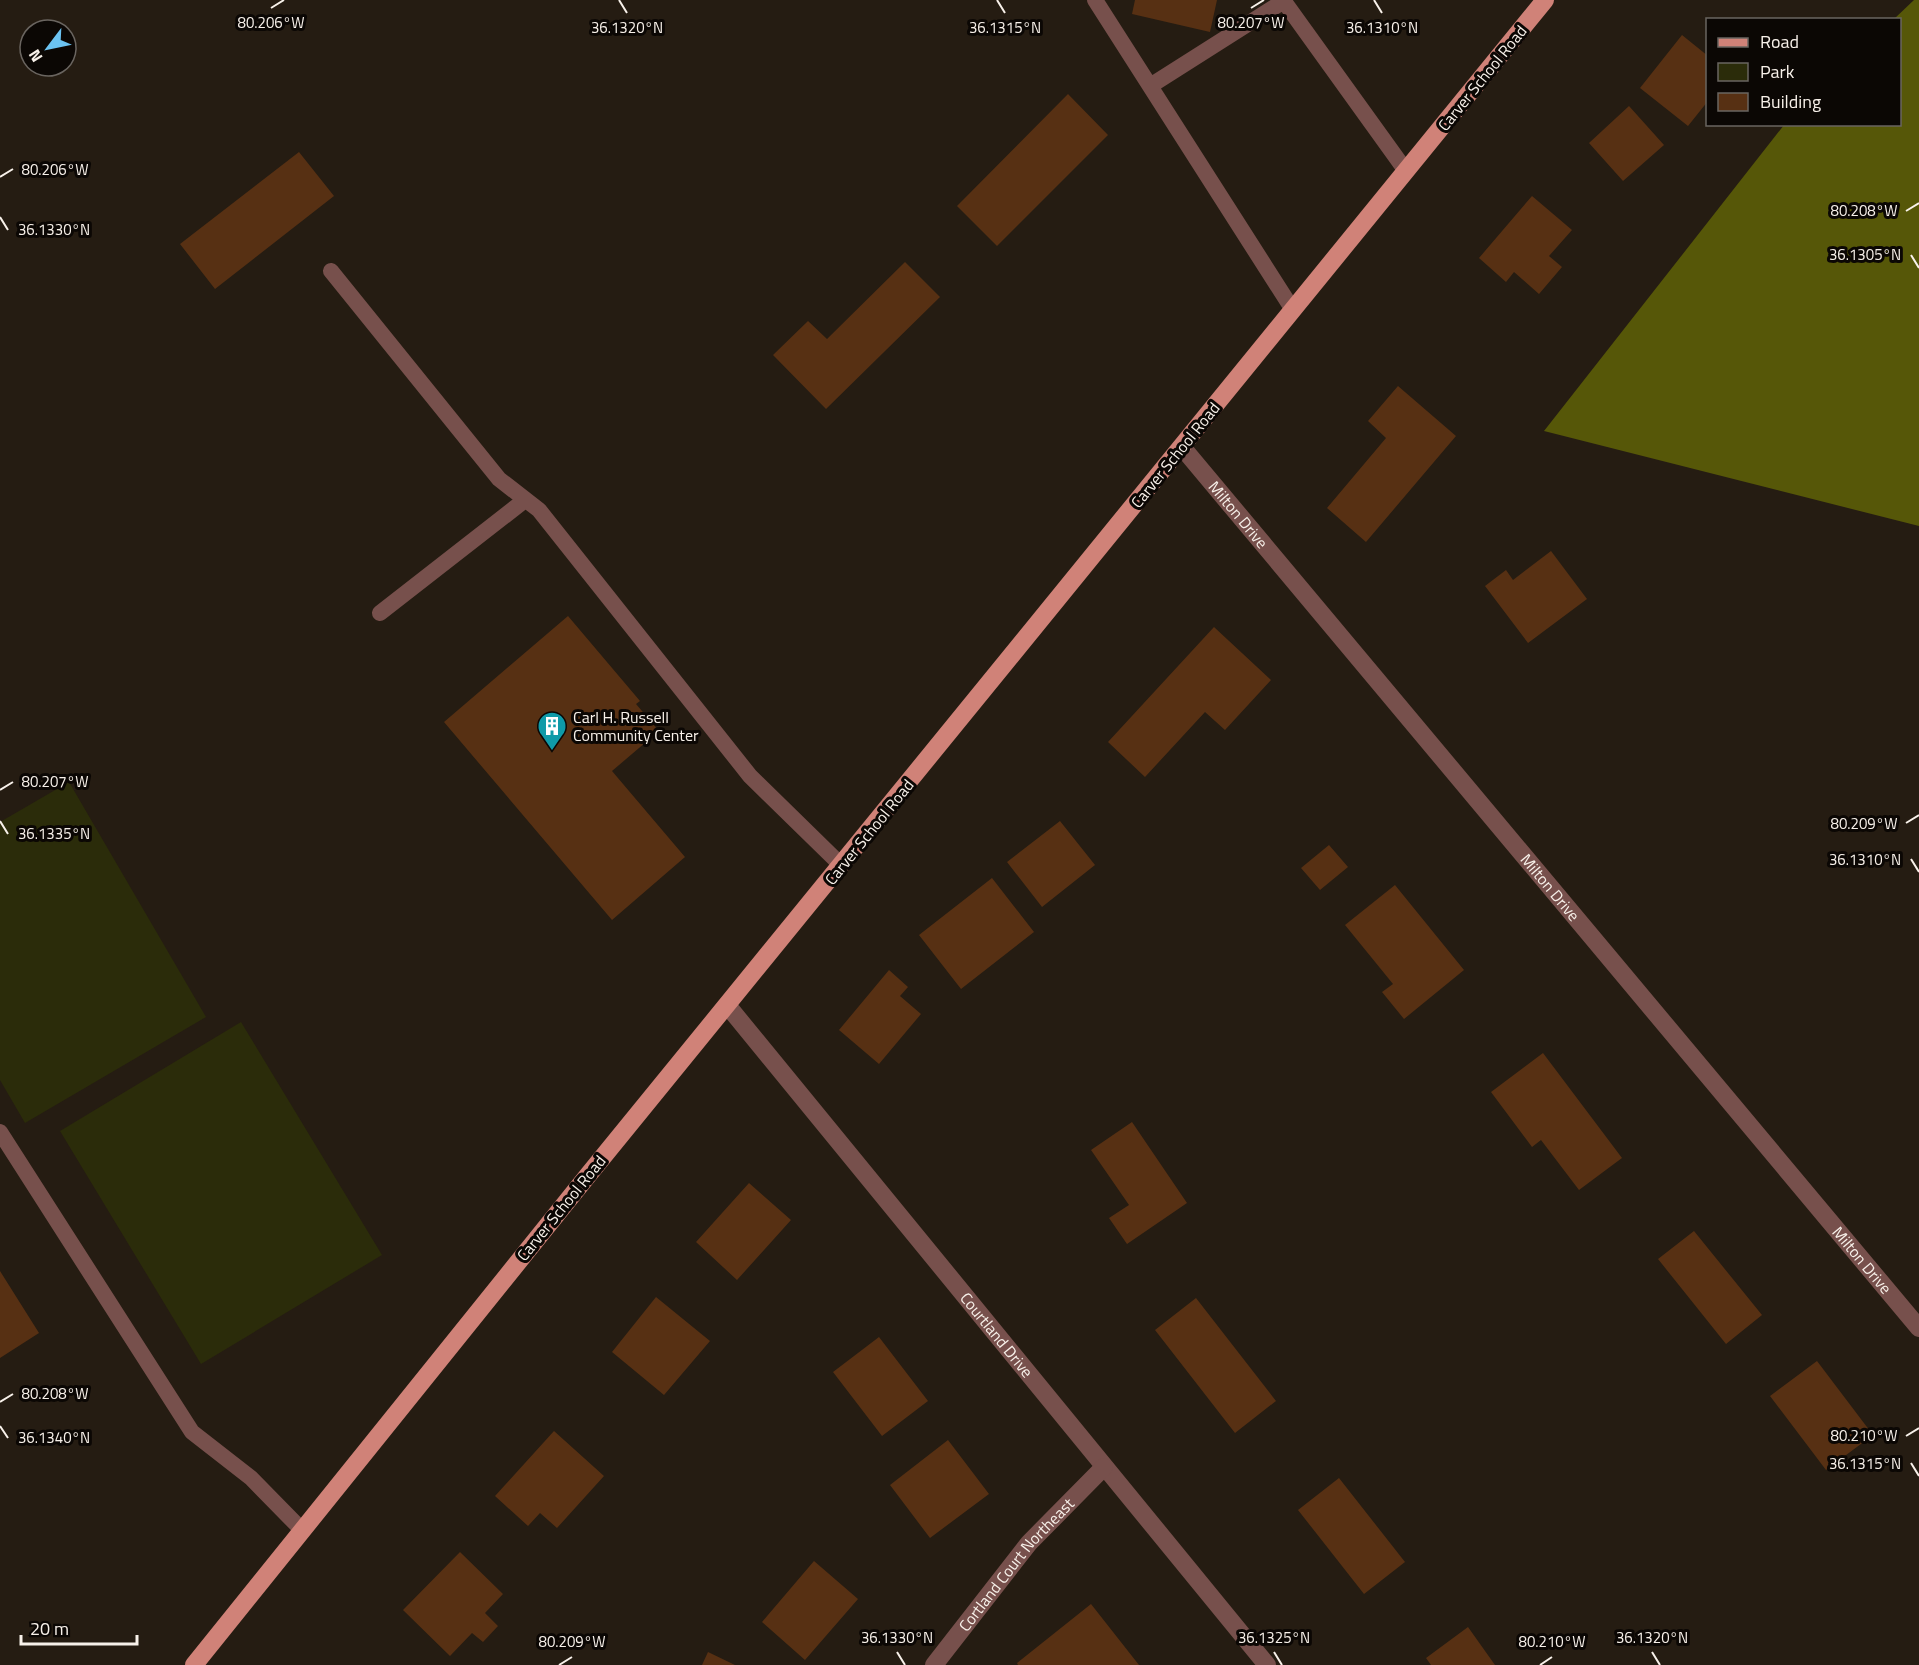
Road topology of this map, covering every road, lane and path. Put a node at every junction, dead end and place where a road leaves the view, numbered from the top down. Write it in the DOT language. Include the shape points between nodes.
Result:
graph roads {
  1 [pos="1095,0"];
  2 [pos="1545,0"];
  3 [pos="1283,1"];
  4 [pos="1150,86"];
  5 [pos="1406,171"];
  6 [pos="331,271"];
  7 [pos="1293,310"];
  8 [pos="1182,447"];
  9 [pos="525,500"];
  10 [pos="380,613"];
  11 [pos="841,865"];
  12 [pos="727,1005"];
  13 [pos="0,1132"];
  14 [pos="1919,1328"];
  15 [pos="1104,1467"];
  16 [pos="302,1530"];
  17 [pos="194,1665"];
  18 [pos="934,1665"];
  19 [pos="1267,1665"];
  1 -- 4 [label="lane"];
  2 -- 5 [label="main road, Carver School Road"];
  3 -- 4 [label="lane"];
  3 -- 5 [label="lane"];
  4 -- 7 [label="lane"];
  5 -- 7 [label="main road, Carver School Road"];
  6 -- 9 [label="lane" via="499,479"];
  7 -- 8 [label="main road, Carver School Road"];
  8 -- 11 [label="main road, Carver School Road"];
  8 -- 14 [label="street, Milton Drive"];
  9 -- 10 [label="lane"];
  9 -- 11 [label="lane" via="538,510 750,776"];
  11 -- 12 [label="main road, Carver School Road"];
  12 -- 15 [label="street, Courtland Drive"];
  12 -- 16 [label="main road, Carver School Road"];
  13 -- 16 [label="lane" via="192,1432 251,1478"];
  15 -- 18 [label="street, Cortland Court Northeast" via="1029,1543"];
  15 -- 19 [label="street, Courtland Drive"];
  16 -- 17 [label="main road, Carver School Road"];
}
